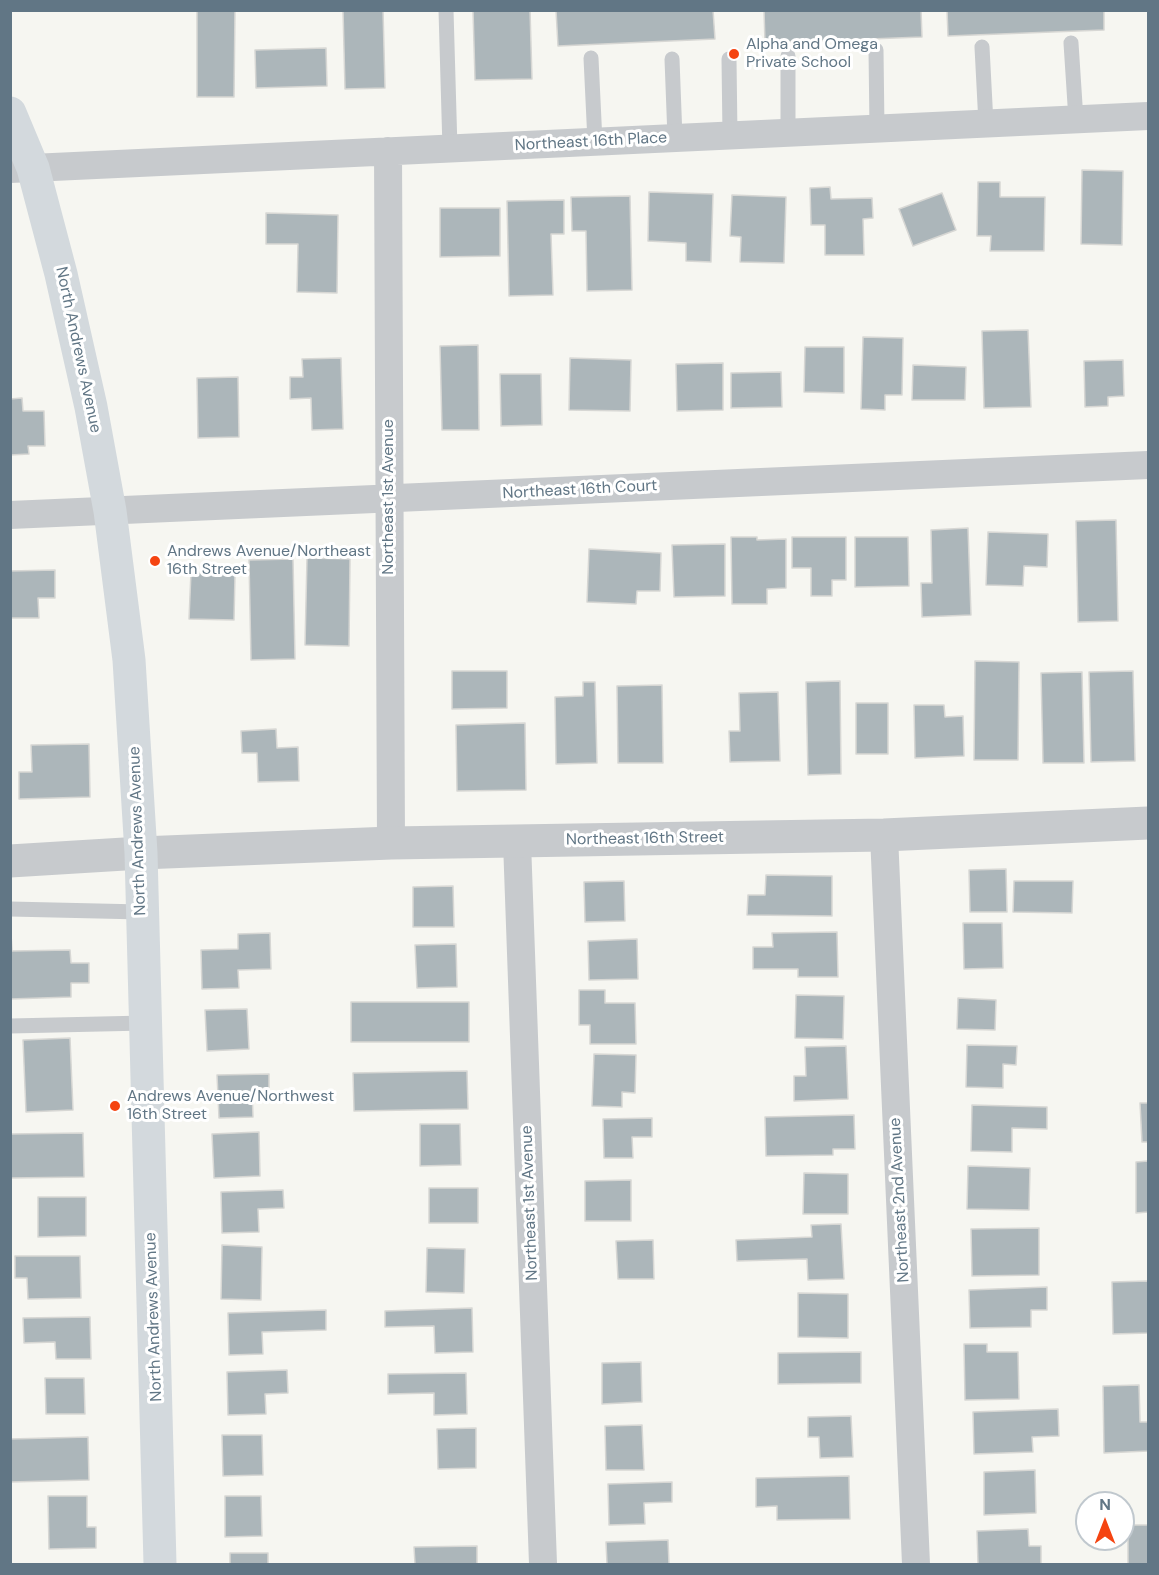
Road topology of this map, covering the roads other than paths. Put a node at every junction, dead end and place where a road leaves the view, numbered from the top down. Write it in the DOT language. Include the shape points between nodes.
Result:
graph roads {
  1 [pos="446,10"];
  2 [pos="1071,43"];
  3 [pos="982,47"];
  4 [pos="876,50"];
  5 [pos="788,56"];
  6 [pos="591,58"];
  7 [pos="672,59"];
  8 [pos="729,59"];
  9 [pos="10,113"];
  10 [pos="1149,116"];
  11 [pos="1076,120"];
  12 [pos="986,124"];
  13 [pos="878,129"];
  14 [pos="788,133"];
  15 [pos="730,136"];
  16 [pos="675,138"];
  17 [pos="595,142"];
  18 [pos="450,149"];
  19 [pos="388,152"];
  20 [pos="22,168"];
  21 [pos="1149,465"];
  22 [pos="389,499"];
  23 [pos="110,511"];
  24 [pos="10,515"];
  25 [pos="1149,823"];
  26 [pos="884,835"];
  27 [pos="517,842"];
  28 [pos="391,843"];
  29 [pos="141,853"];
  30 [pos="10,861"];
  31 [pos="10,909"];
  32 [pos="142,912"];
  33 [pos="146,1023"];
  34 [pos="10,1026"];
  35 [pos="160,1564"];
  36 [pos="543,1564"];
  37 [pos="916,1564"];
  1 -- 18 [label="lane"];
  2 -- 11 [label="lane"];
  3 -- 12 [label="lane"];
  4 -- 13 [label="lane"];
  5 -- 14 [label="lane"];
  6 -- 17 [label="lane"];
  7 -- 16 [label="lane"];
  8 -- 15 [label="lane"];
  9 -- 20 [label="main road, North Andrews Avenue"];
  10 -- 11 [label="street, Northeast 16th Place"];
  11 -- 12 [label="street, Northeast 16th Place"];
  12 -- 13 [label="street, Northeast 16th Place"];
  13 -- 14 [label="street, Northeast 16th Place"];
  14 -- 15 [label="street, Northeast 16th Place"];
  15 -- 16 [label="street, Northeast 16th Place"];
  16 -- 17 [label="street, Northeast 16th Place"];
  17 -- 18 [label="street, Northeast 16th Place"];
  18 -- 19 [label="street, Northeast 16th Place"];
  19 -- 20 [label="street, Northeast 16th Place"];
  19 -- 22 [label="street, Northeast 1st Avenue"];
  20 -- 23 [label="main road, North Andrews Avenue" via="61,274"];
  21 -- 22 [label="street, Northeast 16th Court"];
  22 -- 23 [label="street, Northeast 16th Court"];
  22 -- 28 [label="street, Northeast 1st Avenue"];
  23 -- 24 [label="street, Northeast 16th Court"];
  23 -- 29 [label="main road, North Andrews Avenue" via="129,660"];
  25 -- 26 [label="street, Northeast 16th Street"];
  26 -- 27 [label="street, Northeast 16th Street"];
  26 -- 37 [label="street, Northeast 2nd Avenue"];
  27 -- 28 [label="street, Northeast 16th Street"];
  27 -- 36 [label="street, Northeast 1st Avenue"];
  28 -- 29 [label="street, Northeast 16th Street"];
  29 -- 30 [label="street, Northeast 16th Street"];
  29 -- 32 [label="main road, North Andrews Avenue"];
  31 -- 32 [label="lane"];
  32 -- 33 [label="main road, North Andrews Avenue"];
  33 -- 34 [label="lane"];
  33 -- 35 [label="main road, North Andrews Avenue"];
}
